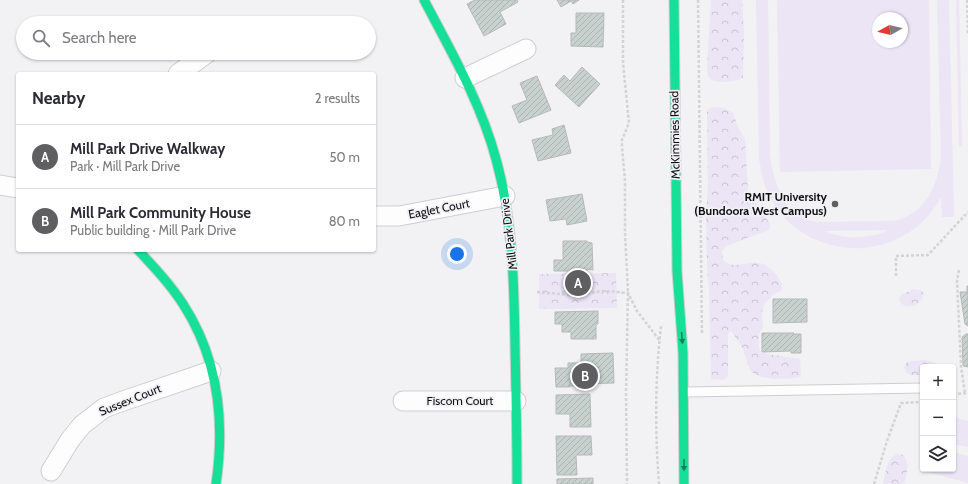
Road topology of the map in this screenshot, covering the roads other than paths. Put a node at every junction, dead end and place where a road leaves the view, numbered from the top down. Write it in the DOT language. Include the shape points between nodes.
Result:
graph roads {
  1 [pos="424,0"];
  2 [pos="674,0"];
  3 [pos="526,49"];
  4 [pos="197,60"];
  5 [pos="181,72"];
  6 [pos="466,78"];
  7 [pos="0,185"];
  8 [pos="16,188"];
  9 [pos="505,196"];
  10 [pos="376,216"];
  11 [pos="140,252"];
  12 [pos="677,271"];
  13 [pos="671,346"];
  14 [pos="212,371"];
  15 [pos="920,388"];
  16 [pos="684,392"];
  17 [pos="516,401"];
  18 [pos="403,402"];
  19 [pos="51,472"];
  20 [pos="216,484"];
  21 [pos="517,484"];
  22 [pos="684,484"];
  1 -- 6 [label="street, Mill Park Drive"];
  2 -- 12 [label="street, McKimmies Road"];
  3 -- 6 [label="street"];
  4 -- 5 [label="street"];
  6 -- 9 [label="street, Mill Park Drive" via="488,134"];
  7 -- 8 [label="street"];
  9 -- 10 [label="street, Eaglet Court" via="399,216"];
  9 -- 17 [label="street, Mill Park Drive" via="513,252"];
  11 -- 14 [label="street" via="182,302 195,325"];
  12 -- 13 [label="street, McKimmies Road"];
  12 -- 16 [label="street, McKimmies Road, one-way"];
  14 -- 19 [label="street, Sussex Court" via="104,408 82,425"];
  14 -- 20 [label="street" via="220,430"];
  15 -- 16 [label="lane"];
  16 -- 22 [label="street, McKimmies Road, one-way"];
  17 -- 18 [label="street, Fiscom Court"];
  17 -- 21 [label="street, Mill Park Drive"];
}
